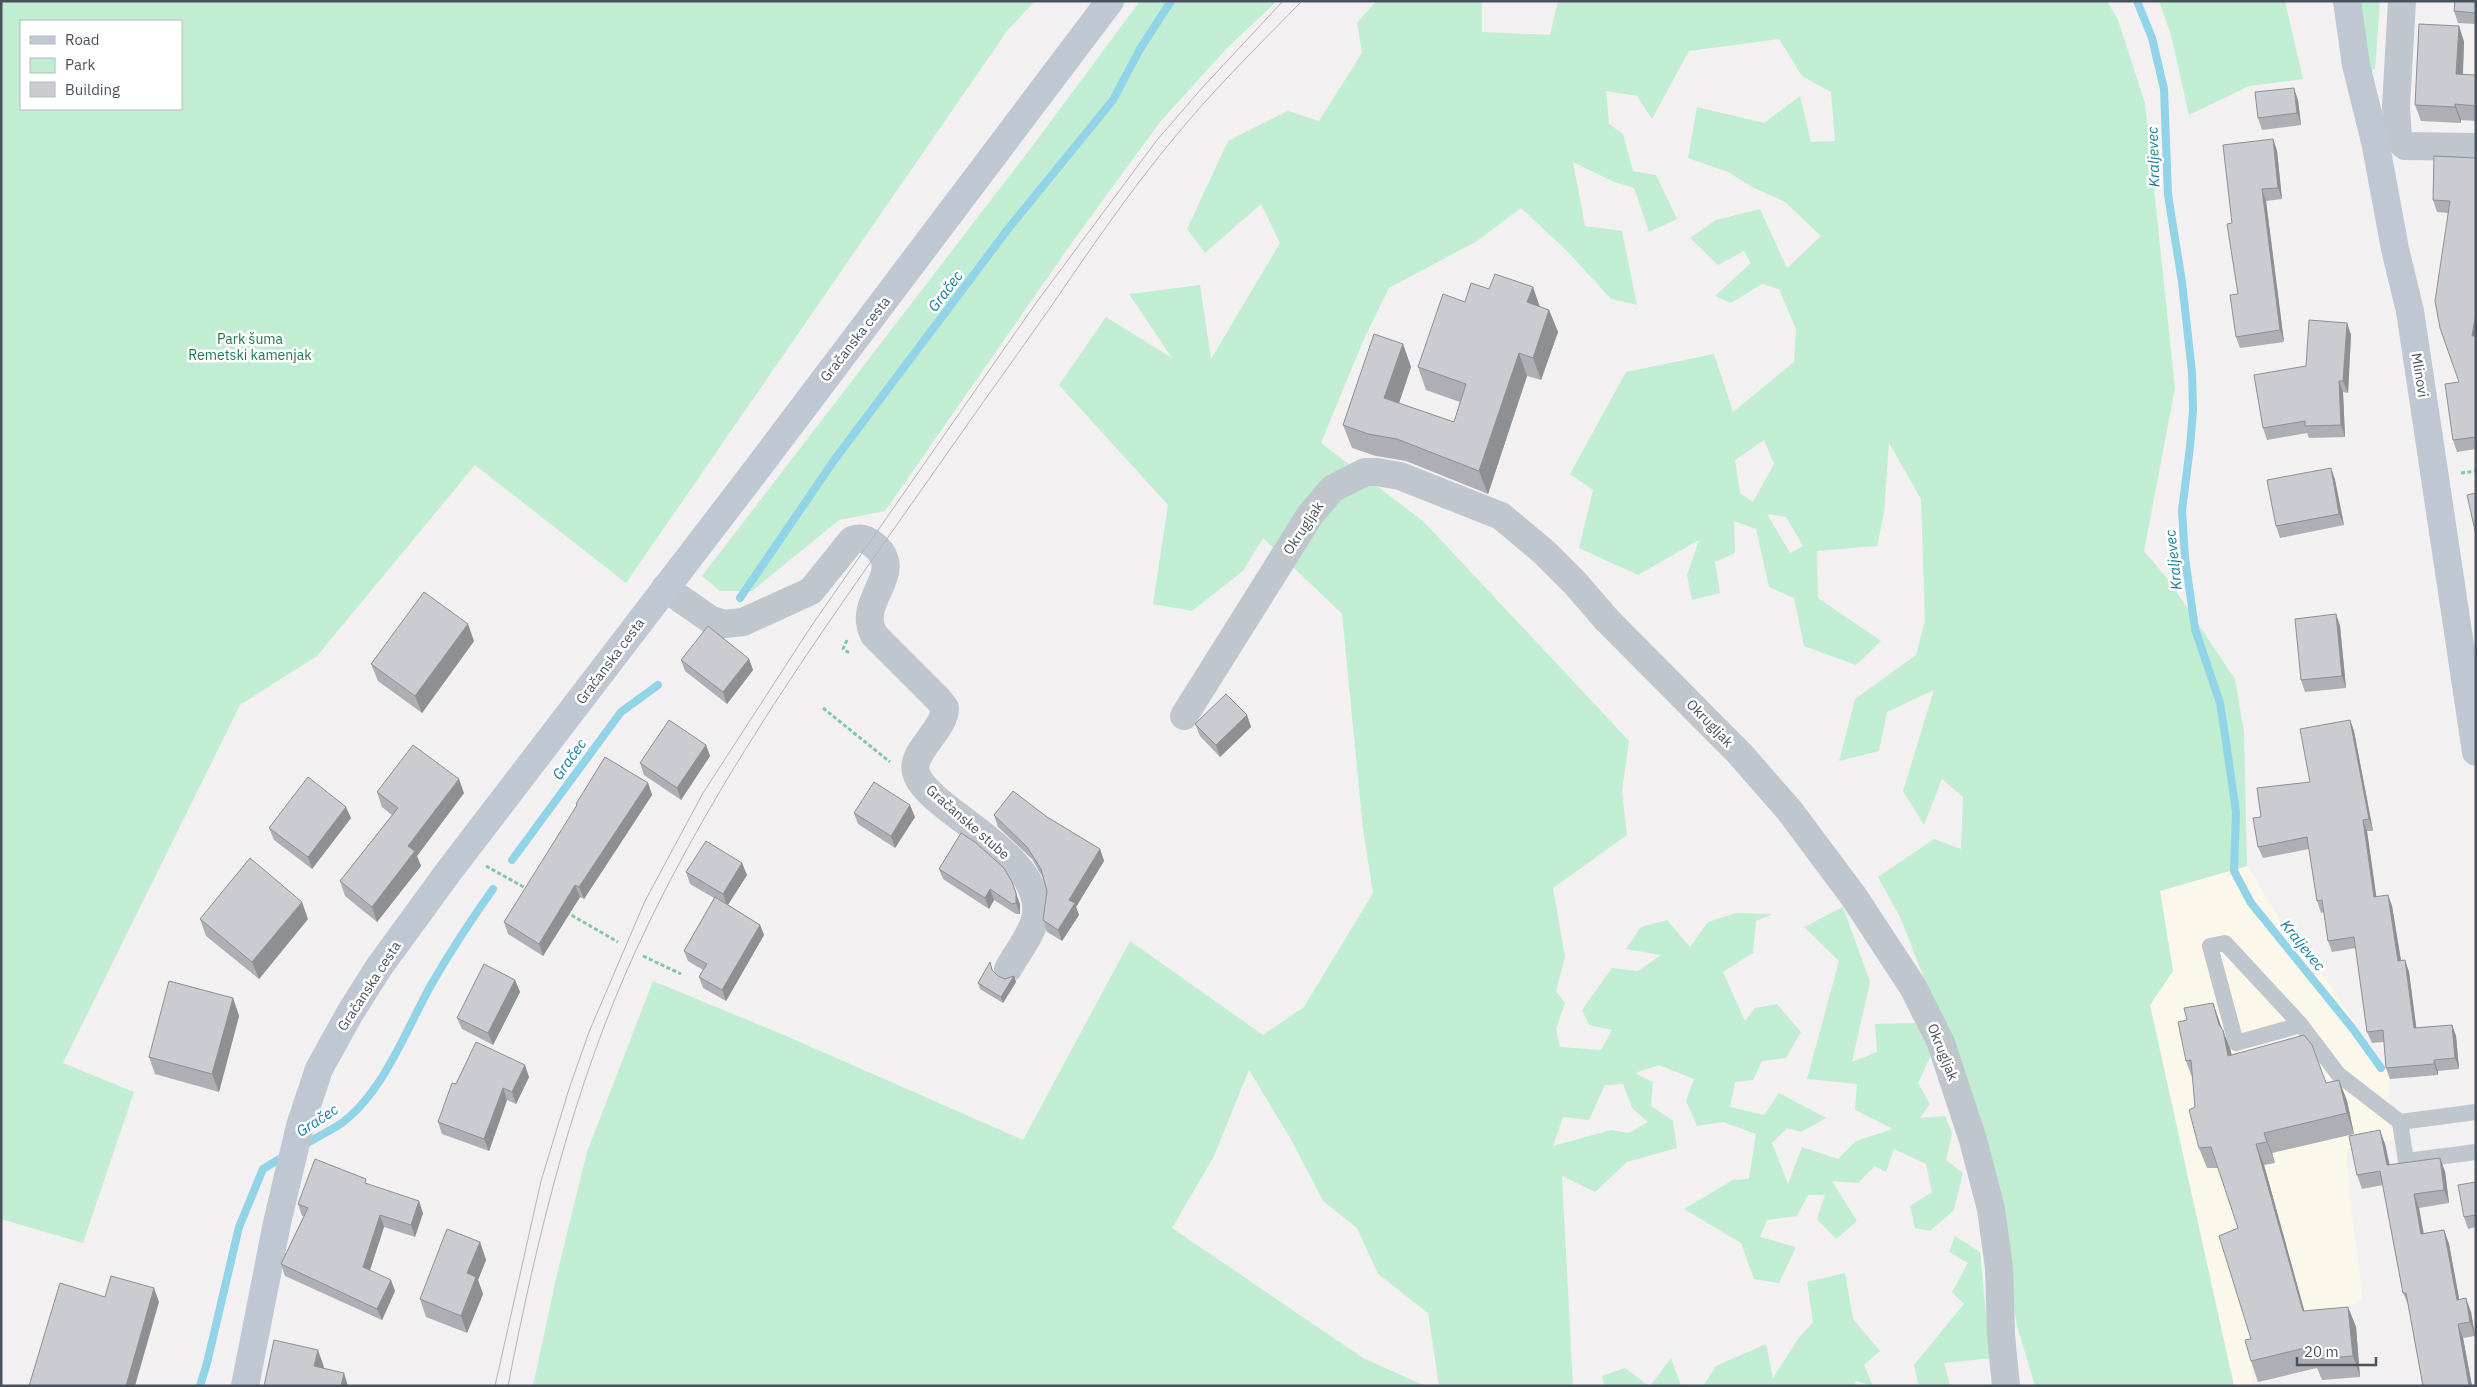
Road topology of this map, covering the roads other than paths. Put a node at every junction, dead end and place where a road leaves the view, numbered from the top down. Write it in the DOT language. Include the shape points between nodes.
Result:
graph roads {
  1 [pos="1110,1"];
  2 [pos="2347,1"];
  3 [pos="2402,1"];
  4 [pos="2476,147"];
  5 [pos="665,588"];
  6 [pos="1184,716"];
  7 [pos="2476,752"];
  8 [pos="1008,969"];
  9 [pos="2301,1025"];
  10 [pos="2476,1112"];
  11 [pos="2400,1122"];
  12 [pos="2476,1152"];
  13 [pos="245,1386"];
  14 [pos="2006,1386"];
  1 -- 5 [label="main road, Gračanska cesta"];
  2 -- 7 [label="main road, Mlinovi" via="2356,65 2410,311"];
  3 -- 4 [label="street" via="2396,106 2398,139 2405,146"];
  5 -- 8 [label="street, Gračanske stube" via="711,620 725,624 743,622 811,591 852,540 859,538 880,550 886,557 886,572 869,611 869,626 945,708 943,720 916,760 916,775 933,796 1012,861 1028,878 1035,892 1035,919"];
  5 -- 13 [label="main road, Gračanska cesta" via="379,967 319,1068 290,1168"];
  6 -- 14 [label="street, Okrugljak" via="1310,515 1332,489 1365,472 1400,476 1478,505 1513,524 1704,716 1789,810 1854,897 1913,987 1941,1043 1987,1192 2000,1268"];
  9 -- 9 [label="lane" via="2225,943 2210,946 2236,1043"];
  9 -- 11 [label="lane" via="2338,1074"];
  10 -- 11 [label="lane"];
  11 -- 12 [label="lane" via="2406,1162"];
}
